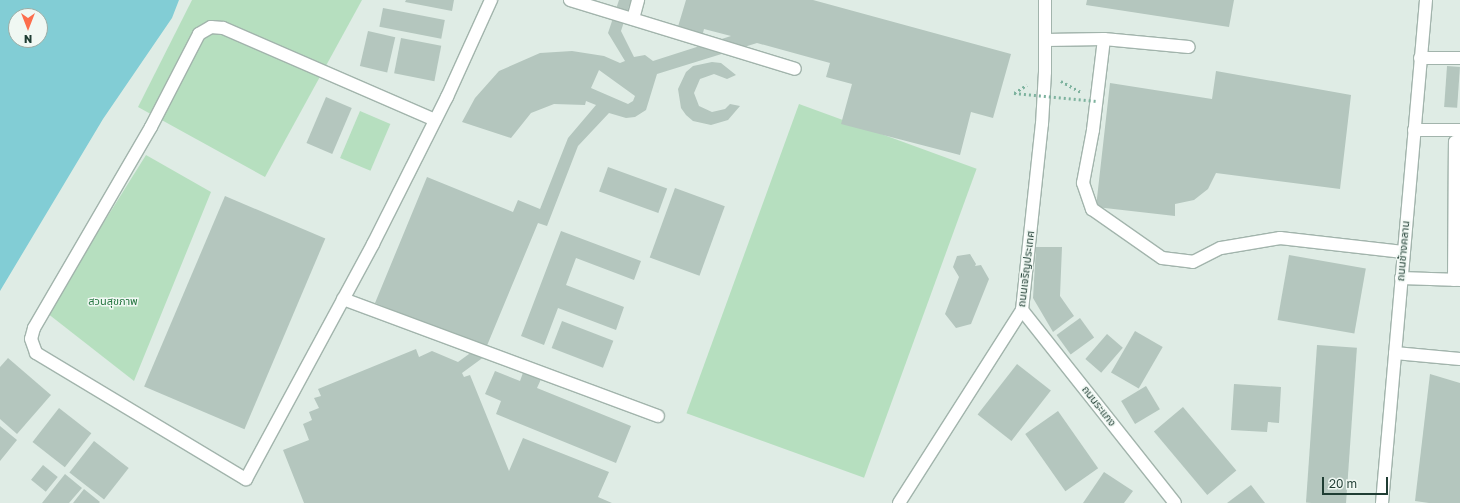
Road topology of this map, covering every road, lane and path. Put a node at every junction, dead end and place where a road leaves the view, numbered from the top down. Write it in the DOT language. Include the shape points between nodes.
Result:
graph roads {
  1 [pos="491,0"];
  2 [pos="570,0"];
  3 [pos="638,0"];
  4 [pos="1045,0"];
  5 [pos="1426,0"];
  6 [pos="633,20"];
  7 [pos="1104,39"];
  8 [pos="1046,40"];
  9 [pos="1189,47"];
  10 [pos="1420,58"];
  11 [pos="1460,58"];
  12 [pos="795,69"];
  13 [pos="1045,72"];
  14 [pos="1014,93"];
  15 [pos="1084,94"];
  16 [pos="1094,99"];
  17 [pos="435,120"];
  18 [pos="1414,130"];
  19 [pos="1460,130"];
  20 [pos="1460,142"];
  21 [pos="1403,252"];
  22 [pos="1401,278"];
  23 [pos="1457,280"];
  24 [pos="343,299"];
  25 [pos="1022,310"];
  26 [pos="1395,353"];
  27 [pos="1460,359"];
  28 [pos="658,416"];
  29 [pos="899,503"];
  30 [pos="1176,503"];
  31 [pos="1382,503"];
  1 -- 17 [label="street"];
  2 -- 6 [label="street"];
  3 -- 6 [label="street"];
  4 -- 8 [label="street, ถนนเจริญประเทศ"];
  5 -- 10 [label="street, ถนนช้างคลาน"];
  6 -- 12 [label="street"];
  7 -- 8 [label="street"];
  7 -- 9 [label="street"];
  7 -- 16 [label="street"];
  8 -- 13 [label="street, ถนนเจริญประเทศ"];
  10 -- 11 [label="street"];
  10 -- 18 [label="street, ถนนช้างคลาน"];
  13 -- 15 [label="path"];
  13 -- 25 [label="street, ถนนเจริญประเทศ" via="1042,124"];
  14 -- 16 [label="path, bridge"];
  16 -- 21 [label="street" via="1093,130 1083,183 1092,210 1162,258 1193,262 1221,248 1280,238"];
  17 -- 24 [label="street"];
  17 -- 24 [label="street" via="223,28 211,27 200,34 152,127 34,328 31,339 36,353 246,479"];
  18 -- 19 [label="street"];
  18 -- 21 [label="street, ถนนช้างคลาน"];
  20 -- 23 [label="street" via="1455,142"];
  21 -- 22 [label="street, ถนนช้างคลาน"];
  22 -- 23 [label="street"];
  22 -- 26 [label="street, ถนนช้างคลาน"];
  24 -- 28 [label="street"];
  25 -- 29 [label="street, ถนนเจริญประเทศ"];
  25 -- 30 [label="street, ถนนระแกง"];
  26 -- 27 [label="street"];
  26 -- 31 [label="street, ถนนช้างคลาน"];
}
